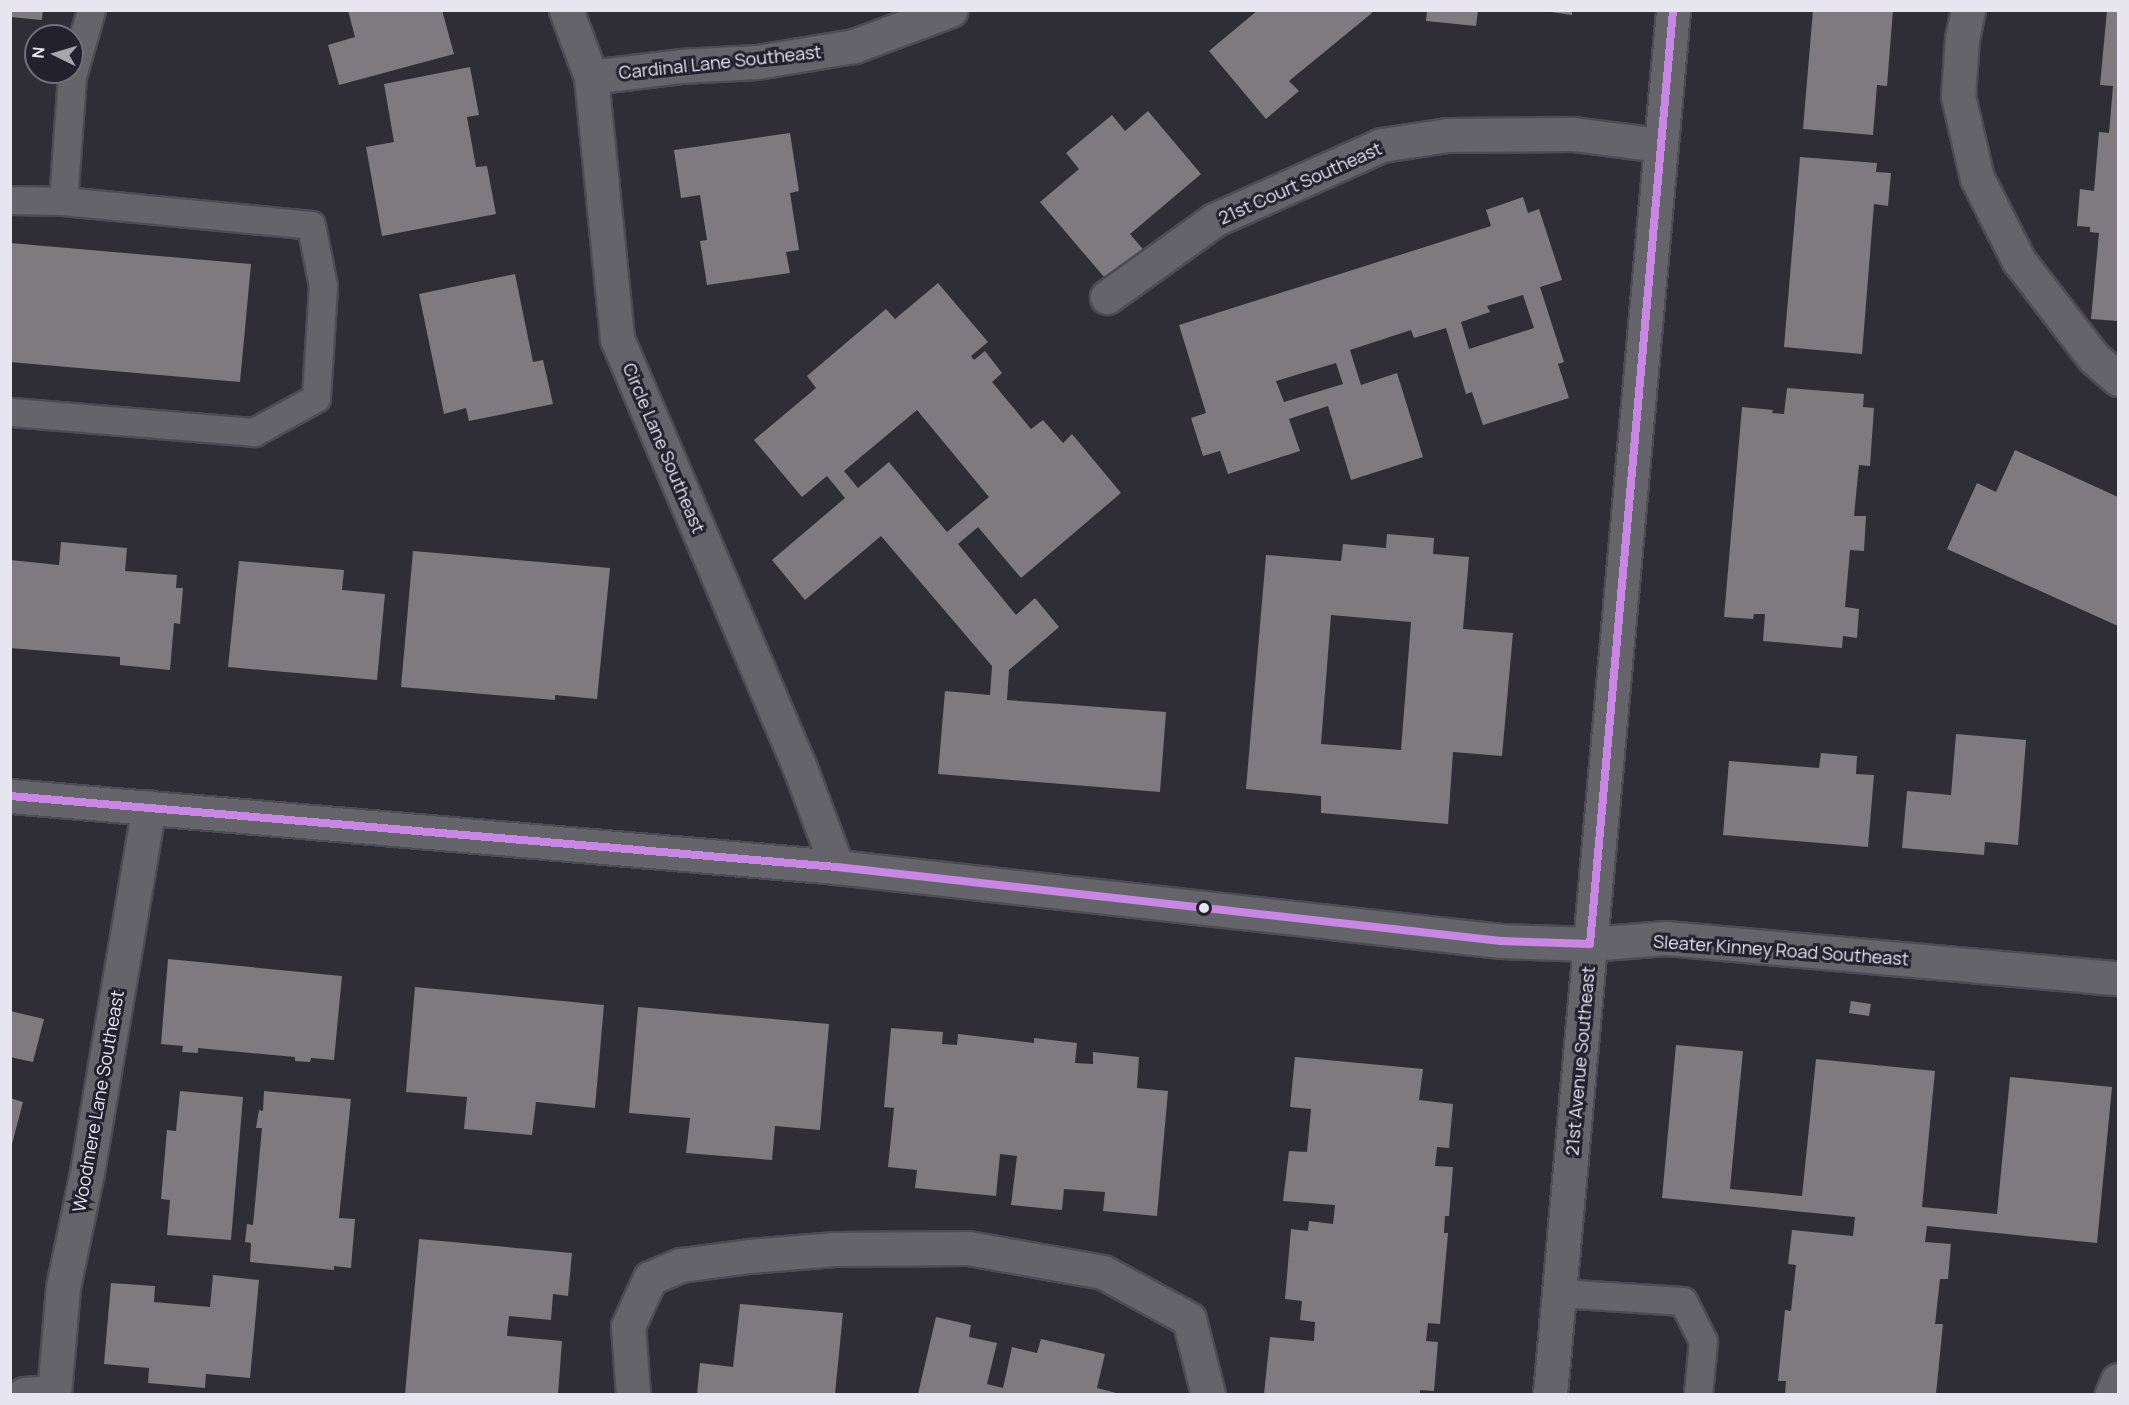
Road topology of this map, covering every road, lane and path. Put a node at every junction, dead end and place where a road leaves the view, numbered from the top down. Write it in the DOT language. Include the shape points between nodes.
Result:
graph roads {
  1 [pos="91,10"];
  2 [pos="566,10"];
  3 [pos="951,10"];
  4 [pos="1673,10"];
  5 [pos="1968,10"];
  6 [pos="591,77"];
  7 [pos="1660,146"];
  8 [pos="10,200"];
  9 [pos="63,201"];
  10 [pos="1107,297"];
  11 [pos="2118,379"];
  12 [pos="10,412"];
  13 [pos="10,796"];
  14 [pos="149,807"];
  15 [pos="837,867"];
  16 [pos="1590,944"];
  17 [pos="2118,978"];
  18 [pos="1559,1293"];
  19 [pos="2118,1380"];
  20 [pos="44,1394"];
  21 [pos="633,1395"];
  22 [pos="1208,1395"];
  23 [pos="1550,1395"];
  24 [pos="1698,1395"];
  25 [pos="2112,1395"];
  1 -- 9 [label="lane" via="72,76"];
  2 -- 6 [label="street, Circle Lane Southeast"];
  3 -- 6 [label="street, Cardinal Lane Southeast" via="854,46 757,62"];
  4 -- 7 [label="street, 21st Avenue Southeast"];
  5 -- 11 [label="street" via="1958,96 1977,178 2019,261 2094,358"];
  6 -- 15 [label="street, Circle Lane Southeast" via="617,339 800,768"];
  7 -- 10 [label="street, 21st Court Southeast" via="1573,134 1447,135 1382,145 1214,220"];
  7 -- 16 [label="street, 21st Avenue Southeast"];
  8 -- 9 [label="lane"];
  9 -- 12 [label="lane" via="311,225 322,286 316,398 254,432"];
  13 -- 14 [label="street, Sleater Kinney Road Southeast"];
  14 -- 15 [label="street, Sleater Kinney Road Southeast"];
  14 -- 20 [label="street, Woodmere Lane Southeast" via="87,1172"];
  15 -- 16 [label="street, Sleater Kinney Road Southeast" via="1500,941"];
  16 -- 17 [label="street, Sleater Kinney Road Southeast" via="1666,938"];
  16 -- 18 [label="street, 21st Avenue Southeast"];
  18 -- 23 [label="street, 21st Avenue Southeast"];
  18 -- 24 [label="lane" via="1683,1301 1703,1341"];
  19 -- 25 [label="street"];
  21 -- 22 [label="street" via="628,1326 650,1278 681,1265 749,1256 835,1249 956,1248 1103,1272 1189,1319"];
}
